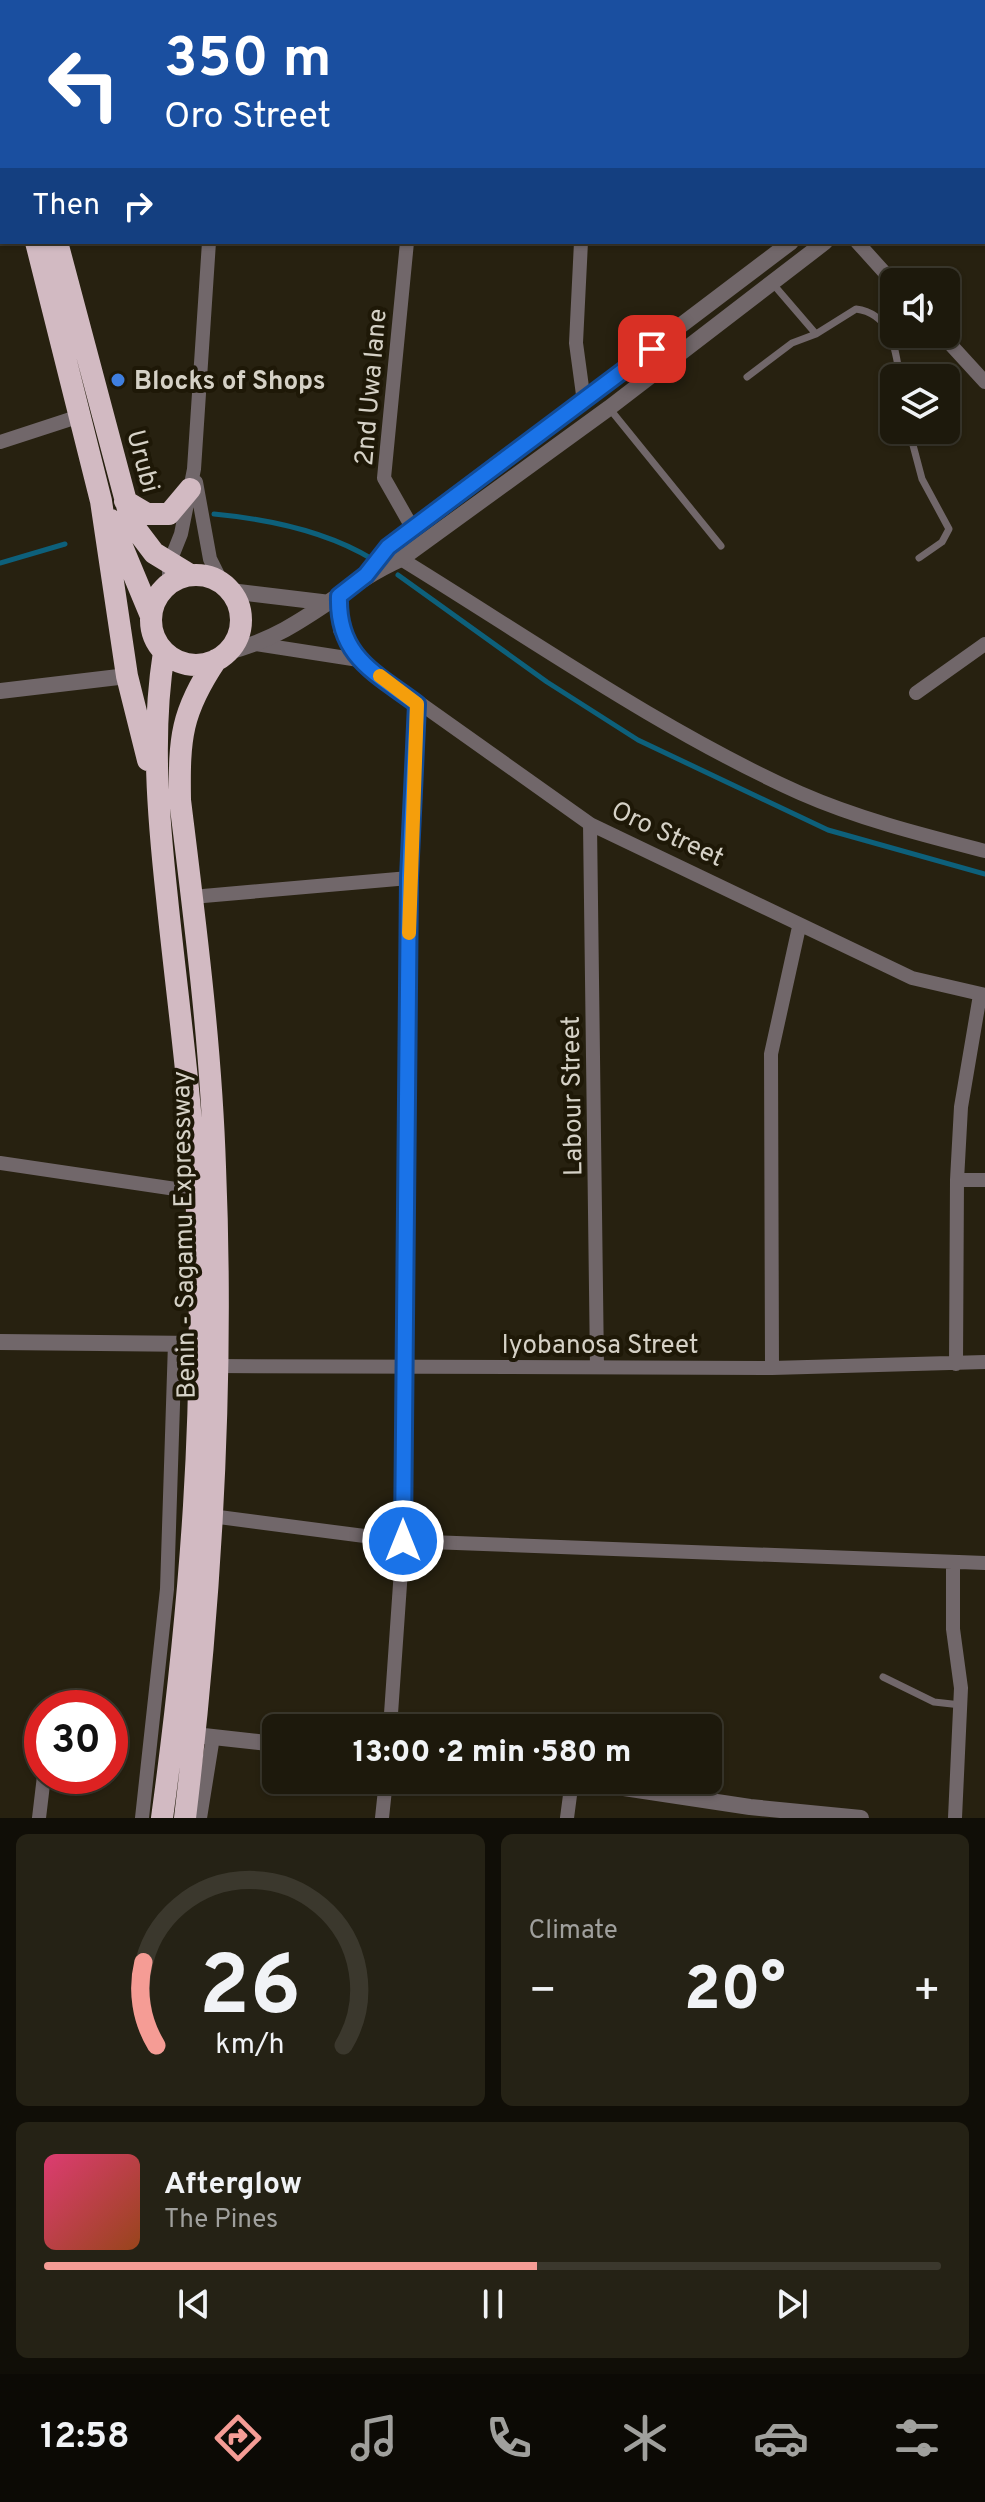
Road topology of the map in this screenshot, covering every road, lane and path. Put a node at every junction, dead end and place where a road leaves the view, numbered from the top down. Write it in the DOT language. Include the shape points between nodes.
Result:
graph roads {
  1 [pos="37,244"];
  2 [pos="58,244"];
  3 [pos="209,244"];
  4 [pos="407,244"];
  5 [pos="581,244"];
  6 [pos="788,244"];
  7 [pos="823,244"];
  8 [pos="859,244"];
  9 [pos="880,268"];
  10 [pos="773,284"];
  11 [pos="816,334"];
  12 [pos="954,348"];
  13 [pos="897,364"];
  14 [pos="747,377"];
  15 [pos="985,382"];
  16 [pos="584,402"];
  17 [pos="609,408"];
  18 [pos="80,416"];
  19 [pos="0,442"];
  20 [pos="913,444"];
  21 [pos="192,479"];
  22 [pos="101,501"];
  23 [pos="125,501"];
  24 [pos="413,529"];
  25 [pos="721,546"];
  26 [pos="919,558"];
  27 [pos="401,559"];
  28 [pos="169,574"];
  29 [pos="366,575"];
  30 [pos="226,587"];
  31 [pos="335,600"];
  32 [pos="151,616"];
  33 [pos="256,644"];
  34 [pos="985,644"];
  35 [pos="164,652"];
  36 [pos="222,656"];
  37 [pos="359,660"];
  38 [pos="127,676"];
  39 [pos="0,691"];
  40 [pos="916,693"];
  41 [pos="417,704"];
  42 [pos="156,795"];
  43 [pos="590,824"];
  44 [pos="985,851"];
  45 [pos="409,878"];
  46 [pos="192,897"];
  47 [pos="799,927"];
  48 [pos="983,995"];
  49 [pos="0,1163"];
  50 [pos="957,1180"];
  51 [pos="985,1180"];
  52 [pos="196,1192"];
  53 [pos="0,1342"];
  54 [pos="175,1343"];
  55 [pos="199,1344"];
  56 [pos="985,1362"];
  57 [pos="956,1364"];
  58 [pos="215,1366"];
  59 [pos="597,1367"];
  60 [pos="403,1368"];
  61 [pos="772,1368"];
  62 [pos="211,1516"];
  63 [pos="403,1541"];
  64 [pos="953,1562"];
  65 [pos="985,1563"];
  66 [pos="883,1677"];
  67 [pos="961,1705"];
  68 [pos="391,1714"];
  69 [pos="194,1734"];
  70 [pos="262,1742"];
  71 [pos="42,1794"];
  72 [pos="385,1794"];
  73 [pos="570,1794"];
  74 [pos="650,1794"];
  75 [pos="750,1812"];
  76 [pos="39,1818"];
  77 [pos="142,1818"];
  78 [pos="162,1818"];
  79 [pos="185,1818"];
  80 [pos="200,1818"];
  81 [pos="382,1818"];
  82 [pos="567,1818"];
  83 [pos="861,1818"];
  84 [pos="955,1818"];
  1 -- 18 [label="highway, Urubi"];
  2 -- 23 [label="highway, Urubi"];
  3 -- 21 [label="street"];
  4 -- 24 [label="street, 2nd Uwa lane" via="384,478"];
  5 -- 16 [label="street" via="576,343"];
  6 -- 16 [label="street"];
  7 -- 10 [label="street"];
  8 -- 9 [label="street"];
  10 -- 11 [label="lane"];
  10 -- 17 [label="street"];
  11 -- 13 [label="lane" via="856,309 867,310 886,324"];
  11 -- 14 [label="lane" via="792,343"];
  12 -- 15 [label="street"];
  16 -- 24 [label="street"];
  17 -- 25 [label="lane"];
  17 -- 27 [label="street"];
  18 -- 19 [label="street"];
  18 -- 22 [label="highway, Urubi"];
  20 -- 26 [label="lane" via="922,479 949,529 942,542"];
  21 -- 23 [label="highway" via="169,514 147,514"];
  21 -- 28 [label="street"];
  21 -- 30 [label="street" via="210,559"];
  22 -- 32 [label="highway"];
  22 -- 38 [label="highway"];
  23 -- 28 [label="highway, Urubi" via="137,534"];
  24 -- 29 [label="street" via="388,547"];
  27 -- 29 [label="street"];
  27 -- 44 [label="street" via="692,737 800,793 893,827"];
  28 -- 30 [label="highway, Urubi"];
  28 -- 32 [label="highway"];
  29 -- 31 [label="street"];
  30 -- 31 [label="street"];
  30 -- 36 [label="highway" via="241,622 237,638"];
  31 -- 33 [label="street"];
  31 -- 37 [label="street, Oro Street" via="340,630"];
  32 -- 35 [label="highway" via="151,629"];
  33 -- 36 [label="street"];
  33 -- 37 [label="street, Oro Street"];
  34 -- 40 [label="street"];
  35 -- 36 [label="highway" via="188,664"];
  35 -- 42 [label="highway" via="156,697"];
  36 -- 46 [label="highway, Benin - Sagamu Expressway" via="198,686 184,716 180,800"];
  37 -- 41 [label="street, Oro Street"];
  38 -- 39 [label="street"];
  38 -- 42 [label="highway"];
  41 -- 43 [label="street, Oro Street"];
  41 -- 45 [label="street"];
  42 -- 52 [label="highway"];
  43 -- 47 [label="street, Oro Street" via="731,888"];
  43 -- 59 [label="street, Labour Street"];
  45 -- 46 [label="street"];
  45 -- 60 [label="street"];
  46 -- 58 [label="highway, Benin - Sagamu Expressway" via="215,1168"];
  47 -- 48 [label="street, Oro Street" via="912,978"];
  47 -- 61 [label="street" via="771,1054"];
  48 -- 50 [label="street" via="961,1107"];
  49 -- 52 [label="street"];
  50 -- 51 [label="street"];
  50 -- 57 [label="street"];
  52 -- 55 [label="highway"];
  53 -- 54 [label="street"];
  54 -- 55 [label="street"];
  54 -- 77 [label="street" via="167,1589"];
  55 -- 69 [label="highway" via="191,1534"];
  56 -- 57 [label="street, Iyobanosa Street"];
  57 -- 61 [label="street, Iyobanosa Street"];
  58 -- 60 [label="street, Iyobanosa Street"];
  58 -- 62 [label="highway, Benin - Sagamu Expressway"];
  59 -- 60 [label="street, Iyobanosa Street"];
  59 -- 61 [label="street, Iyobanosa Street"];
  60 -- 63 [label="street"];
  62 -- 63 [label="street"];
  62 -- 69 [label="highway, Benin - Sagamu Expressway"];
  63 -- 64 [label="street"];
  63 -- 68 [label="street"];
  64 -- 65 [label="street"];
  64 -- 67 [label="street"];
  66 -- 67 [label="lane" via="934,1702"];
  67 -- 84 [label="street"];
  69 -- 70 [label="street"];
  69 -- 78 [label="highway"];
  69 -- 79 [label="highway, Benin - Sagamu Expressway"];
  69 -- 80 [label="street"];
  71 -- 76 [label="street"];
  72 -- 81 [label="street"];
  73 -- 82 [label="street"];
  74 -- 75 [label="street"];
  75 -- 83 [label="street"];
}
